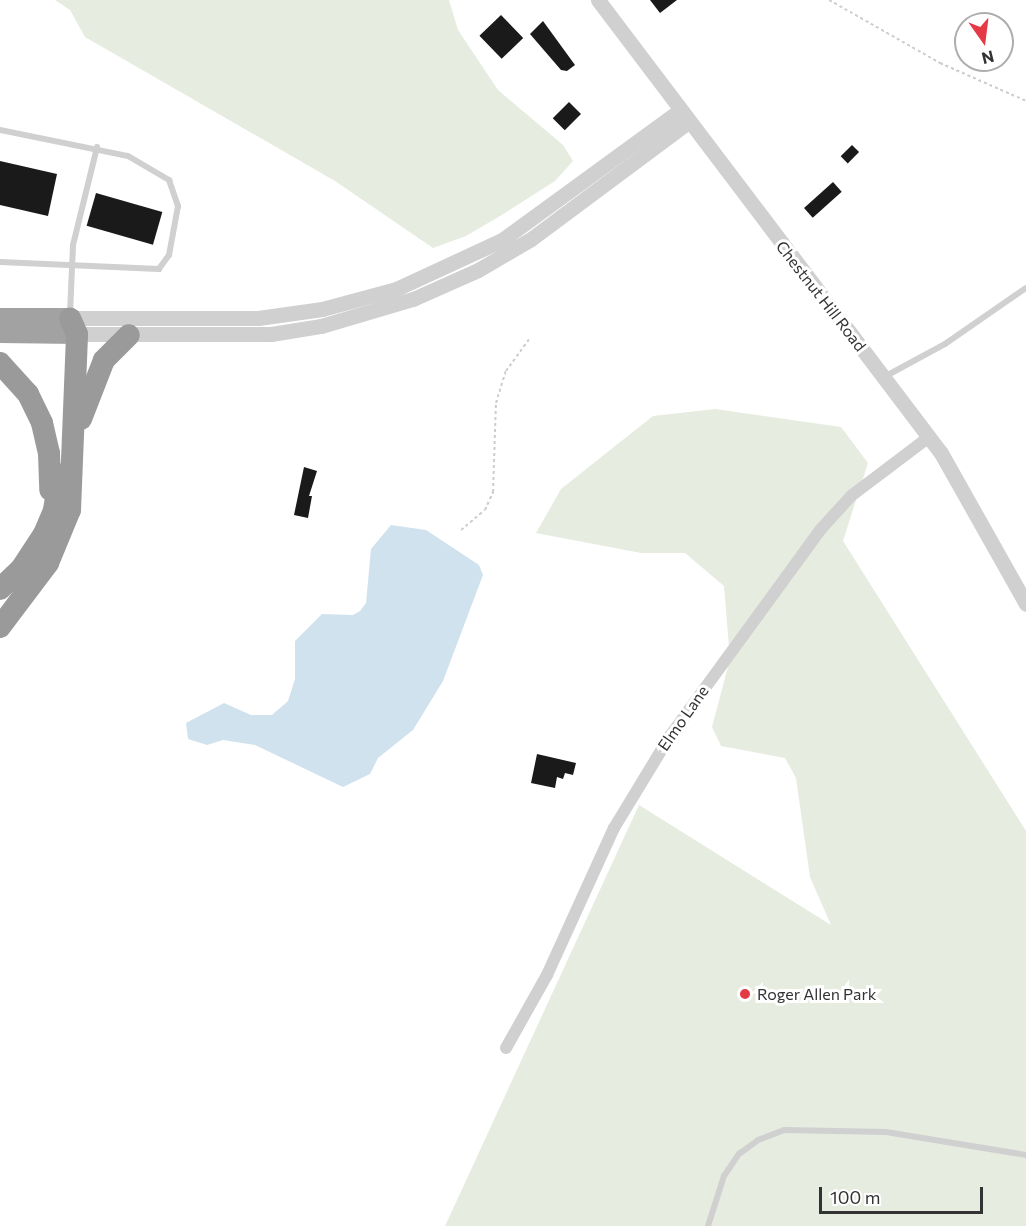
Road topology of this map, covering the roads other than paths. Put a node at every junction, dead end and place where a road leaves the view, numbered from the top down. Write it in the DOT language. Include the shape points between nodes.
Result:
graph roads {
  1 [pos="598,0"];
  2 [pos="683,117"];
  3 [pos="0,130"];
  4 [pos="97,147"];
  5 [pos="0,262"];
  6 [pos="71,265"];
  7 [pos="1026,288"];
  8 [pos="0,318"];
  9 [pos="70,328"];
  10 [pos="0,333"];
  11 [pos="129,335"];
  12 [pos="0,363"];
  13 [pos="884,377"];
  14 [pos="929,437"];
  15 [pos="74,462"];
  16 [pos="44,534"];
  17 [pos="0,589"];
  18 [pos="1026,604"];
  19 [pos="0,627"];
  20 [pos="506,1048"];
  21 [pos="1026,1155"];
  22 [pos="708,1226"];
  1 -- 2 [label="street, Chestnut Hill Road"];
  2 -- 9 [label="street" via="502,240 396,289 322,309 258,318"];
  2 -- 11 [label="street" via="531,239 478,270 412,300 321,326 271,334"];
  2 -- 13 [label="street, Chestnut Hill Road"];
  3 -- 4 [label="lane"];
  4 -- 6 [label="lane" via="75,230"];
  4 -- 6 [label="lane" via="128,156 169,180 178,207 169,255 164,264 151,270"];
  5 -- 6 [label="lane"];
  6 -- 9 [label="lane"];
  7 -- 13 [label="lane" via="945,344"];
  8 -- 9 [label="highway"];
  9 -- 10 [label="highway"];
  9 -- 11 [label="street"];
  9 -- 15 [label="highway"];
  9 -- 16 [label="highway" via="60,478 54,510"];
  11 -- 15 [label="highway" via="113,349 97,374 80,424"];
  12 -- 16 [label="highway" via="28,394 47,438 50,495"];
  13 -- 14 [label="street, Chestnut Hill Road"];
  14 -- 18 [label="street, Chestnut Hill Road" via="963,488"];
  14 -- 20 [label="street, Elmo Lane" via="851,496 821,529 669,736 614,828 547,975"];
  15 -- 19 [label="highway" via="71,502 61,536 48,563"];
  16 -- 17 [label="highway" via="21,570"];
  21 -- 22 [label="lane" via="886,1132 784,1130 758,1140 739,1154 724,1176"];
}
